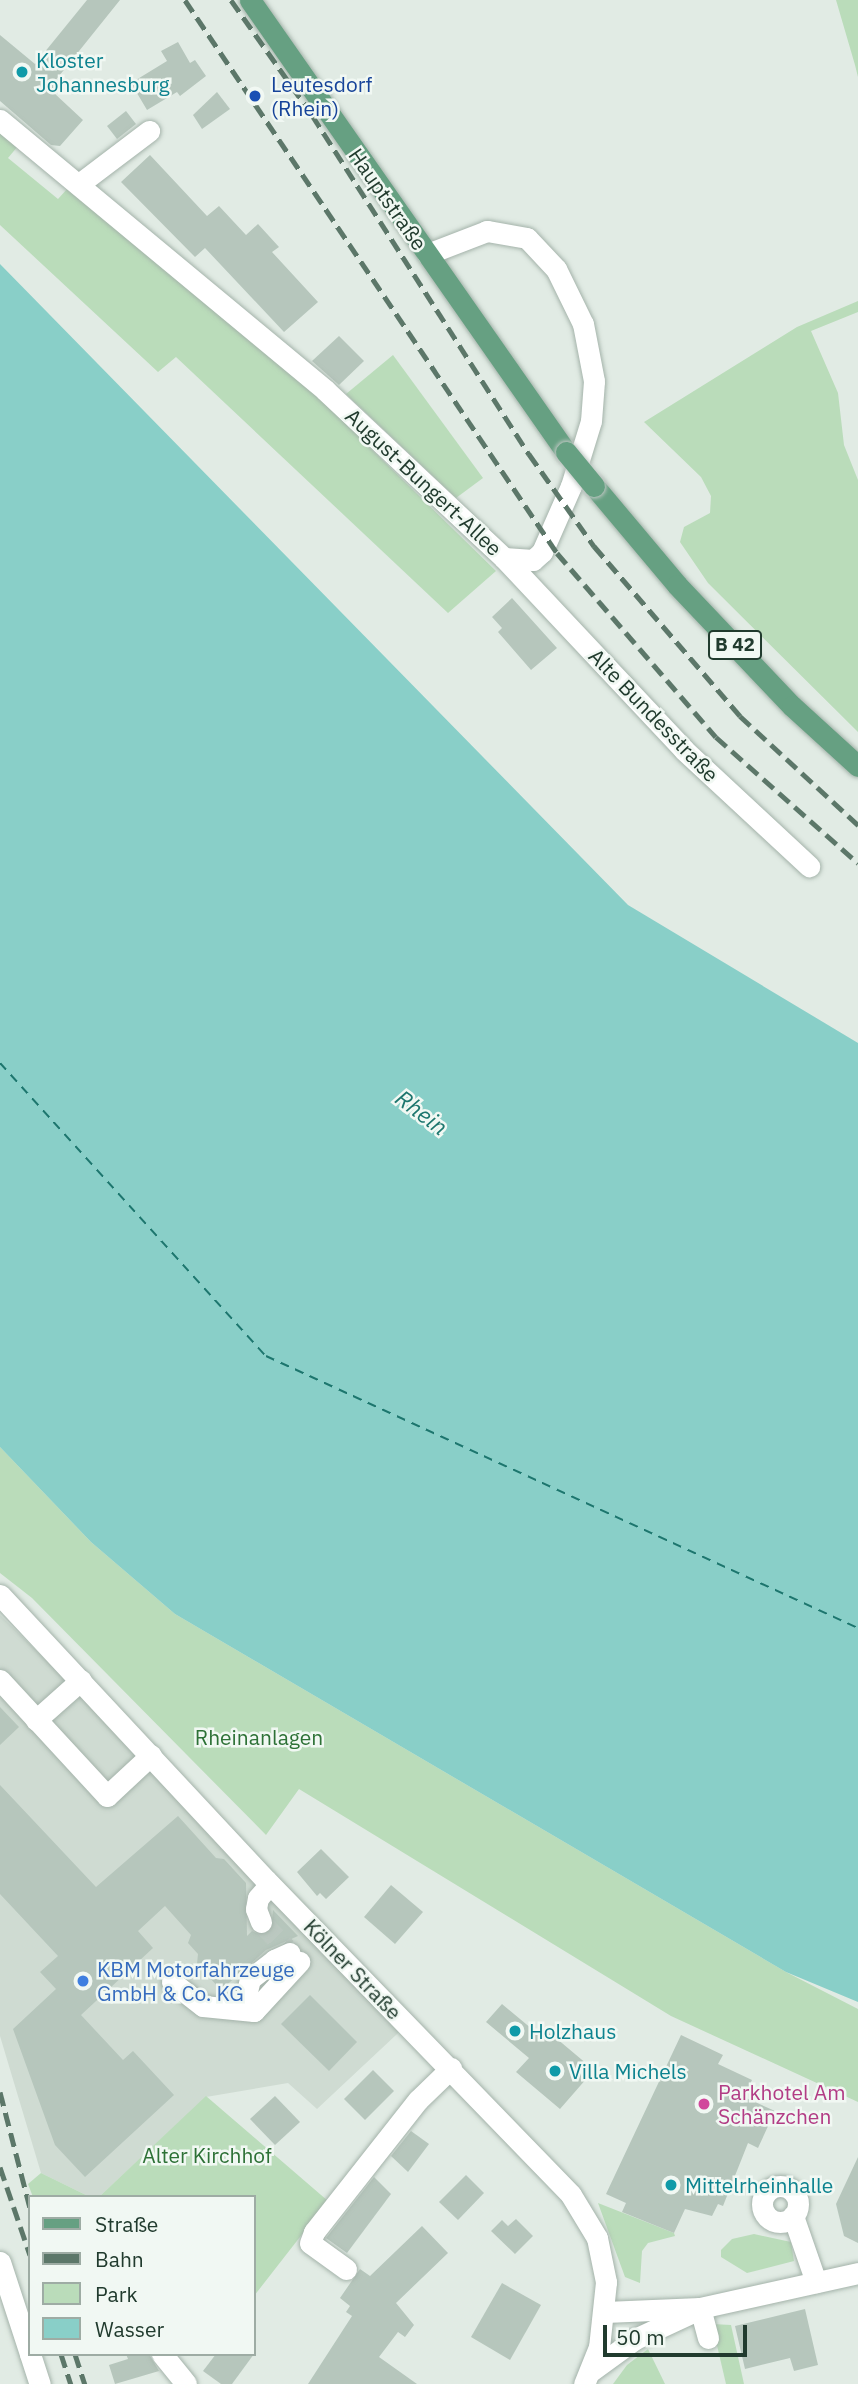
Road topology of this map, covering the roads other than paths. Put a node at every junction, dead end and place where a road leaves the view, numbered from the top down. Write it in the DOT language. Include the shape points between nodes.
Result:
graph roads {
  1 [pos="250,0"];
  2 [pos="0,120"];
  3 [pos="149,131"];
  4 [pos="79,184"];
  5 [pos="427,254"];
  6 [pos="504,558"];
  7 [pos="858,766"];
  8 [pos="809,866"];
  9 [pos="0,1595"];
  10 [pos="0,1680"];
  11 [pos="81,1680"];
  12 [pos="36,1720"];
  13 [pos="151,1755"];
  14 [pos="270,1884"];
  15 [pos="261,1922"];
  16 [pos="324,1940"];
  17 [pos="172,1982"];
  18 [pos="451,2068"];
  19 [pos="793,2216"];
  20 [pos="0,2262"];
  21 [pos="346,2269"];
  22 [pos="858,2273"];
  23 [pos="816,2282"];
  24 [pos="700,2308"];
  25 [pos="605,2312"];
  26 [pos="659,2330"];
  27 [pos="708,2338"];
  28 [pos="28,2348"];
  29 [pos="31,2356"];
  30 [pos="164,2356"];
  31 [pos="585,2379"];
  32 [pos="40,2384"];
  33 [pos="186,2384"];
  1 -- 5 [label="main road, Hauptstraße / B 42"];
  2 -- 4 [label="street, August-Bungert-Allee"];
  3 -- 4 [label="street"];
  4 -- 6 [label="street, August-Bungert-Allee" via="324,390"];
  5 -- 6 [label="street, August-Bungert-Allee" via="487,231 527,238 556,269 583,324 594,381 582,453 542,552 522,562"];
  5 -- 7 [label="main road, Hauptstraße / B 42, bridge" via="566,452 677,585 792,706"];
  6 -- 8 [label="street, Alte Bundesstraße" via="684,750"];
  9 -- 11 [label="street, Kölner Straße"];
  10 -- 12 [label="street"];
  11 -- 12 [label="street"];
  11 -- 13 [label="street, Kölner Straße"];
  12 -- 13 [label="street" via="107,1796"];
  13 -- 14 [label="street, Kölner Straße"];
  14 -- 15 [label="street" via="258,1898"];
  14 -- 16 [label="street, Kölner Straße"];
  16 -- 17 [label="street" via="274,1960 250,1979 246,1996 254,2011 203,2006"];
  16 -- 18 [label="street, Kölner Straße"];
  18 -- 21 [label="street" via="418,2100 314,2232 310,2243"];
  18 -- 25 [label="street, Kölner Straße" via="571,2195 597,2238 606,2282"];
  19 -- 23 [label="street"];
  20 -- 28 [label="street"];
  22 -- 23 [label="street"];
  23 -- 24 [label="street"];
  24 -- 25 [label="street"];
  24 -- 26 [label="street"];
  24 -- 27 [label="street"];
  25 -- 26 [label="street" via="625,2323"];
  25 -- 31 [label="street, Kölner Straße" via="599,2347"];
  26 -- 31 [label="street" via="635,2339"];
  29 -- 32 [label="street"];
  30 -- 33 [label="street"];
}
